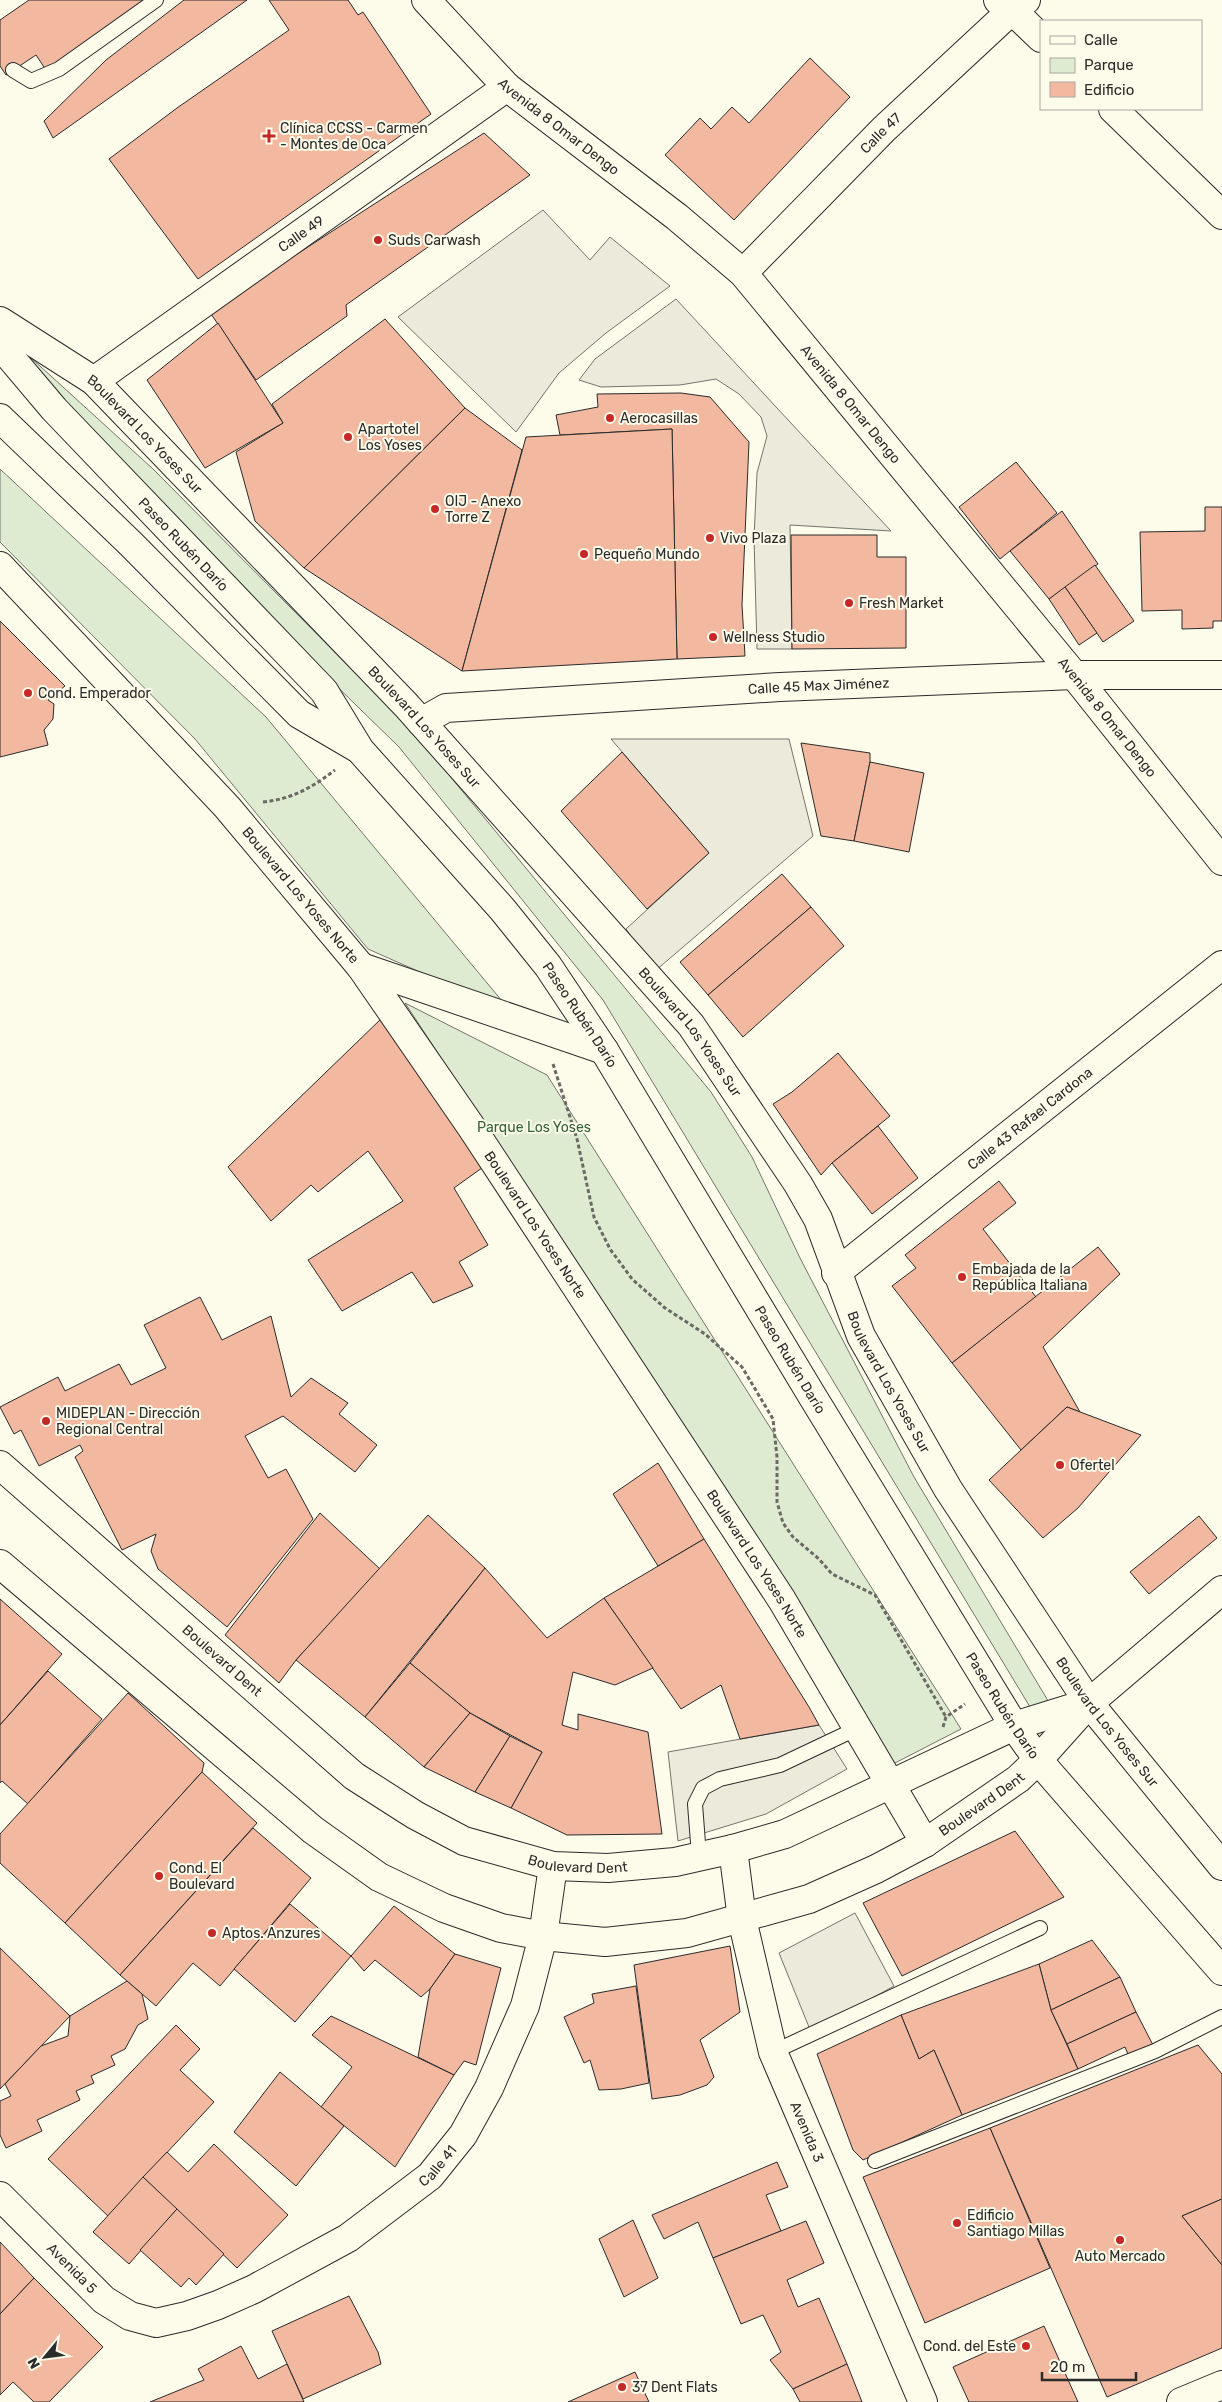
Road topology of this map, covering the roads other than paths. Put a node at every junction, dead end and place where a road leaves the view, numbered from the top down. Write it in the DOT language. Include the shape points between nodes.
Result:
graph roads {
  1 [pos="156,0"];
  2 [pos="426,0"];
  3 [pos="1012,3"];
  4 [pos="1040,37"];
  5 [pos="13,70"];
  6 [pos="507,87"];
  7 [pos="1114,110"];
  8 [pos="1222,215"];
  9 [pos="742,273"];
  10 [pos="0,321"];
  11 [pos="0,344"];
  12 [pos="94,380"];
  13 [pos="0,418"];
  14 [pos="0,566"];
  15 [pos="1074,675"];
  16 [pos="1222,675"];
  17 [pos="421,722"];
  18 [pos="360,750"];
  19 [pos="1222,862"];
  20 [pos="1222,965"];
  21 [pos="361,967"];
  22 [pos="604,1050"];
  23 [pos="836,1273"];
  24 [pos="0,1465"];
  25 [pos="0,1564"];
  26 [pos="1222,1590"];
  27 [pos="1089,1703"];
  28 [pos="1014,1726"];
  29 [pos="858,1728"];
  30 [pos="1038,1760"];
  31 [pos="891,1783"];
  32 [pos="925,1843"];
  33 [pos="733,1849"];
  34 [pos="699,1856"];
  35 [pos="553,1866"];
  36 [pos="1222,1866"];
  37 [pos="742,1919"];
  38 [pos="1040,1928"];
  39 [pos="543,1936"];
  40 [pos="1222,1971"];
  41 [pos="1222,2017"];
  42 [pos="773,2052"];
  43 [pos="875,2161"];
  44 [pos="0,2196"];
  45 [pos="156,2323"];
  46 [pos="1222,2384"];
  47 [pos="922,2402"];
  48 [pos="1181,2402"];
  1 -- 5 [label="lane" via="59,69 31,81"];
  2 -- 6 [label="main road, Avenida 8 Omar Dengo"];
  3 -- 4 [label="main road"];
  3 -- 9 [label="main road, Calle 47"];
  6 -- 9 [label="main road, Avenida 8 Omar Dengo" via="676,217"];
  6 -- 12 [label="main road, Calle 49"];
  7 -- 8 [label="main road"];
  9 -- 15 [label="main road, Avenida 8 Omar Dengo"];
  10 -- 12 [label="main road, Boulevard Los Yoses Sur"];
  11 -- 18 [label="main road, Paseo Rubén Darío" via="54,409 324,691"];
  12 -- 17 [label="main road, Boulevard Los Yoses Sur"];
  13 -- 18 [label="main road, Paseo Rubén Darío" via="131,544 299,714"];
  14 -- 21 [label="main road, Boulevard Los Yoses Norte" via="227,807"];
  15 -- 16 [label="main road, Calle 45 Max Jiménez"];
  15 -- 17 [label="main road, Calle 45 Max Jiménez" via="780,687 529,702 446,708"];
  15 -- 19 [label="main road, Avenida 8 Omar Dengo"];
  17 -- 23 [label="main road, Boulevard Los Yoses Sur" via="691,1025 798,1184 818,1219"];
  18 -- 22 [label="main road, Paseo Rubén Darío" via="503,910 548,966"];
  20 -- 23 [label="main road, Calle 43 Rafael Cardona"];
  21 -- 22 [label="main road"];
  21 -- 29 [label="main road, Boulevard Los Yoses Norte" via="494,1161 766,1575"];
  22 -- 28 [label="main road, Paseo Rubén Darío"];
  23 -- 27 [label="main road, Boulevard Los Yoses Sur" via="861,1336 948,1489"];
  24 -- 35 [label="main road, Boulevard Dent" via="354,1776 415,1815 464,1840"];
  25 -- 39 [label="main road, Boulevard Dent" via="313,1830 379,1877 444,1908 501,1928"];
  26 -- 27 [label="main road"];
  27 -- 28 [label="main road, Boulevard Dent"];
  27 -- 30 [label="main road, Boulevard Dent"];
  27 -- 36 [label="main road, Boulevard Los Yoses Sur"];
  28 -- 30 [label="main road, Paseo Rubén Darío"];
  28 -- 31 [label="main road, Boulevard Dent"];
  29 -- 31 [label="main road, Boulevard Los Yoses Norte"];
  29 -- 34 [label="lane" via="780,1764 720,1779 703,1788 695,1804"];
  30 -- 32 [label="main road, Boulevard Dent" via="1010,1784"];
  30 -- 40 [label="main road, Paseo Rubén Darío"];
  31 -- 32 [label="main road, Boulevard Los Yoses Norte"];
  31 -- 33 [label="main road, Boulevard Dent" via="785,1834"];
  32 -- 37 [label="main road, Boulevard Dent" via="809,1899"];
  33 -- 34 [label="main road, Boulevard Dent"];
  33 -- 37 [label="main road, Avenida 3"];
  34 -- 35 [label="main road, Boulevard Dent" via="675,1862 608,1868"];
  35 -- 39 [label="main road, Calle 41"];
  37 -- 39 [label="main road, Boulevard Dent" via="687,1933 605,1942"];
  37 -- 42 [label="main road, Avenida 3"];
  38 -- 42 [label="lane"];
  39 -- 45 [label="main road, Calle 41" via="525,2006 489,2088 463,2135 430,2176 348,2238 254,2288 187,2316"];
  41 -- 43 [label="lane" via="1155,2051"];
  42 -- 47 [label="main road, Avenida 3"];
  44 -- 45 [label="main road, Avenida 5" via="104,2300 130,2316"];
  46 -- 48 [label="main road"];
}
